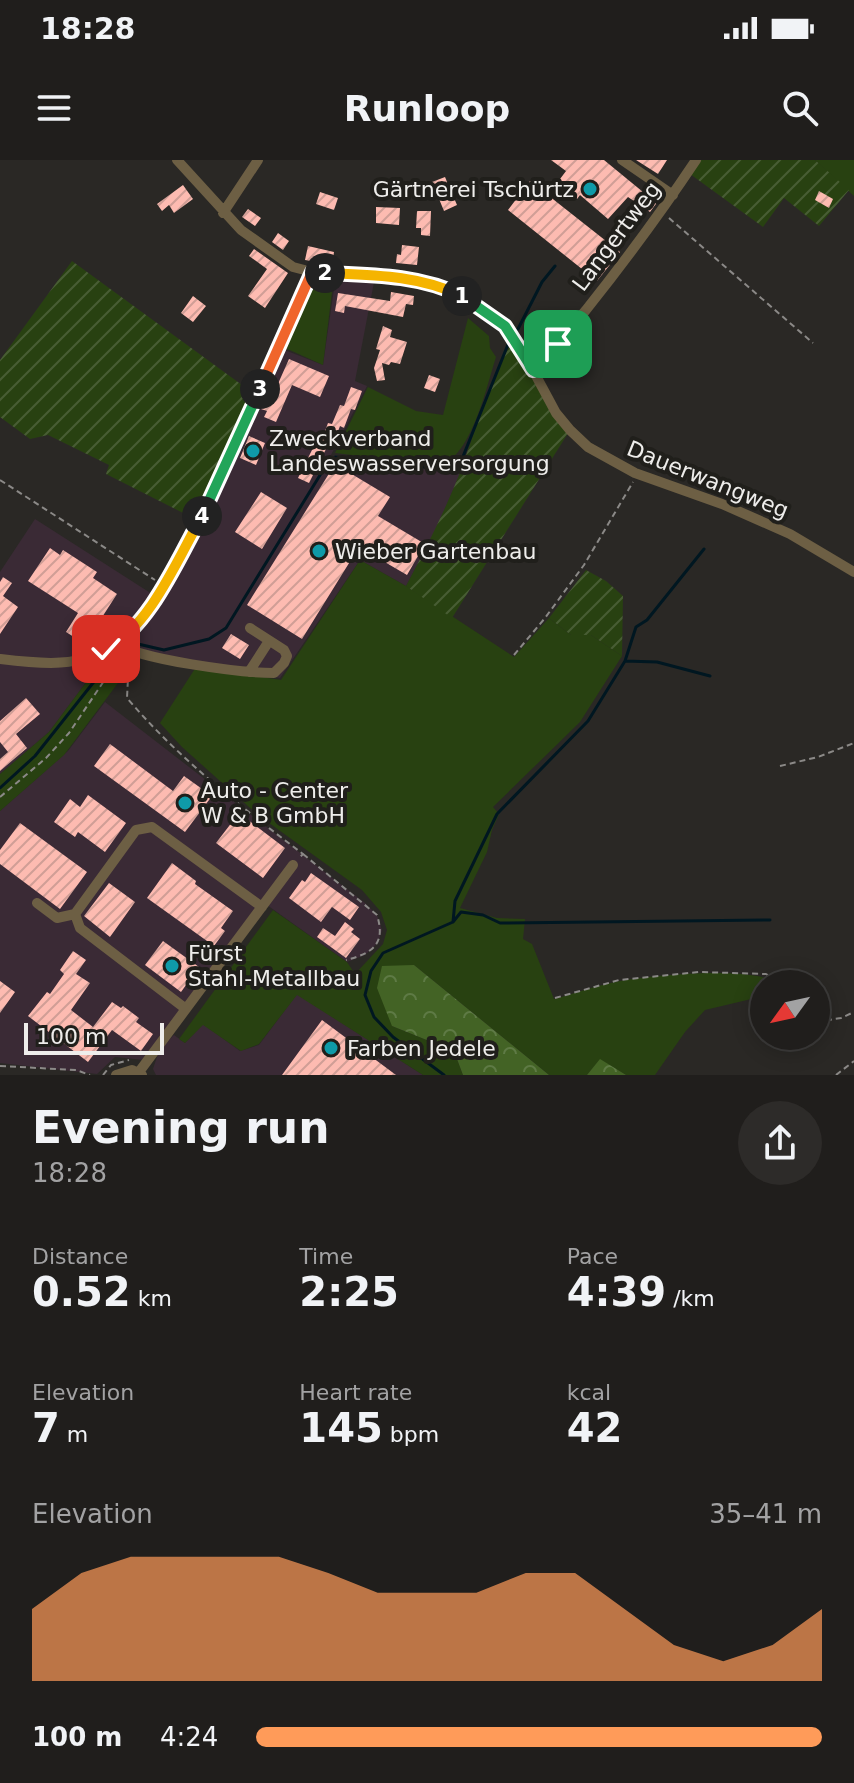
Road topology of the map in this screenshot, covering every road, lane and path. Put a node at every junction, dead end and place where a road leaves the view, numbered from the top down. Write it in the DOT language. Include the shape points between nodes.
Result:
graph roads {
  1 [pos="177,160"];
  2 [pos="258,160"];
  3 [pos="622,160"];
  4 [pos="696,160"];
  5 [pos="673,195"];
  6 [pos="662,212"];
  7 [pos="223,213"];
  8 [pos="312,272"];
  9 [pos="813,343"];
  10 [pos="533,370"];
  11 [pos="635,473"];
  12 [pos="0,480"];
  13 [pos="854,572"];
  14 [pos="163,585"];
  15 [pos="250,628"];
  16 [pos="269,641"];
  17 [pos="117,643"];
  18 [pos="514,655"];
  19 [pos="0,659"];
  20 [pos="249,672"];
  21 [pos="854,743"];
  22 [pos="780,766"];
  23 [pos="0,797"];
  24 [pos="303,854"];
  25 [pos="293,865"];
  26 [pos="37,903"];
  27 [pos="262,907"];
  28 [pos="75,914"];
  29 [pos="346,960"];
  30 [pos="750,974"];
  31 [pos="555,998"];
  32 [pos="186,1009"];
  33 [pos="854,1012"];
  34 [pos="830,1020"];
  35 [pos="854,1061"];
  36 [pos="0,1066"];
  37 [pos="140,1074"];
  38 [pos="90,1075"];
  39 [pos="116,1075"];
  40 [pos="836,1075"];
  1 -- 7 [label="street"];
  2 -- 7 [label="street"];
  3 -- 5 [label="street"];
  4 -- 5 [label="street, Langertweg"];
  5 -- 6 [label="street, Langertweg"];
  6 -- 9 [label="path"];
  6 -- 10 [label="street, Langertweg"];
  7 -- 8 [label="street" via="293,267"];
  8 -- 10 [label="street, Dauerwangweg" via="416,280 448,289 505,326"];
  8 -- 14 [label="street" via="214,490"];
  10 -- 11 [label="street, Dauerwangweg" via="570,430 605,458"];
  11 -- 13 [label="street, Dauerwangweg" via="790,534"];
  11 -- 18 [label="path" via="584,565"];
  12 -- 14 [label="path"];
  14 -- 17 [label="street"];
  15 -- 16 [label="street"];
  16 -- 20 [label="street"];
  16 -- 20 [label="street" via="284,650 284,663 274,673"];
  17 -- 19 [label="street" via="66,664"];
  17 -- 20 [label="street" via="135,653"];
  21 -- 22 [label="path"];
  23 -- 24 [label="path" via="69,733 116,663 128,678 127,698 138,711 247,812"];
  24 -- 25 [label="path"];
  24 -- 29 [label="path" via="377,915 382,930 378,943 365,955"];
  25 -- 27 [label="street"];
  26 -- 28 [label="street" via="57,918"];
  27 -- 28 [label="street" via="152,827 136,830"];
  27 -- 32 [label="street"];
  28 -- 32 [label="street" via="80,928"];
  30 -- 31 [label="path" via="699,972 619,980"];
  32 -- 37 [label="street"];
  33 -- 34 [label="path"];
  35 -- 40 [label="path"];
  36 -- 38 [label="path"];
  37 -- 39 [label="street" via="125,1070"];
}
